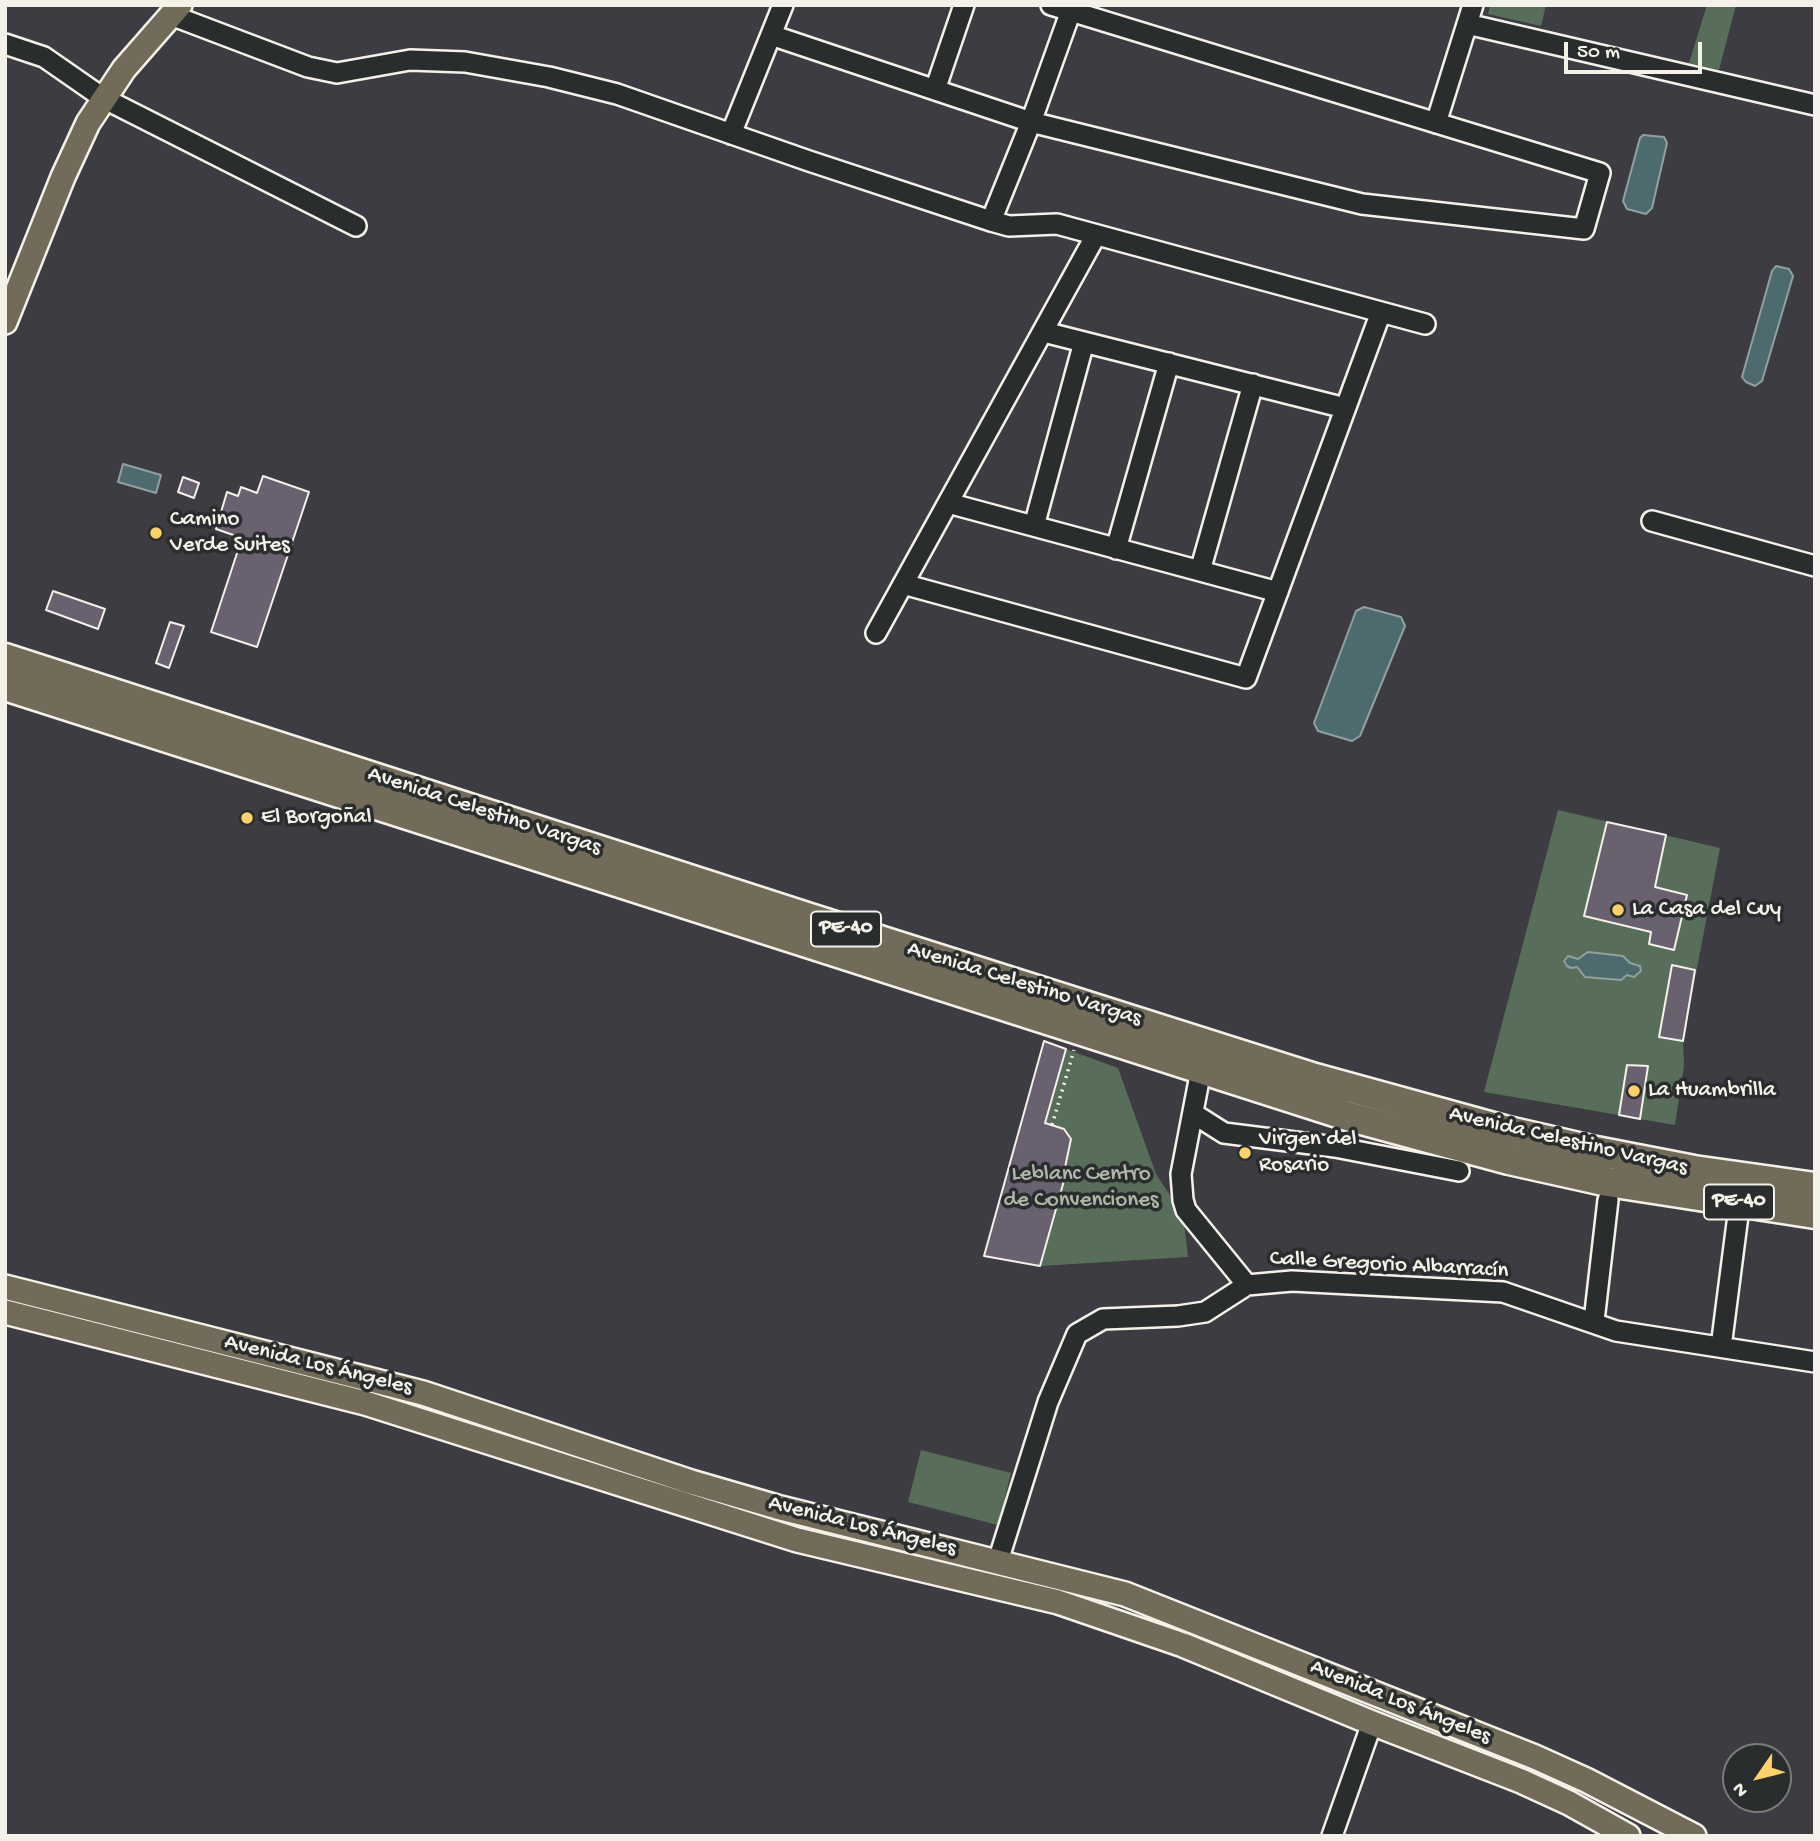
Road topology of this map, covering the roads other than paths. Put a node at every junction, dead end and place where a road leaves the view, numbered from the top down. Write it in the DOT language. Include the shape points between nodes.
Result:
graph roads {
  1 [pos="783,5"];
  2 [pos="964,5"];
  3 [pos="1051,5"];
  4 [pos="1072,8"];
  5 [pos="176,10"];
  6 [pos="1470,15"];
  7 [pos="771,35"];
  8 [pos="5,44"];
  9 [pos="935,90"];
  10 [pos="103,98"];
  11 [pos="1815,105"];
  12 [pos="1031,122"];
  13 [pos="1436,123"];
  14 [pos="731,134"];
  15 [pos="990,221"];
  16 [pos="356,226"];
  17 [pos="1096,235"];
  18 [pos="1381,313"];
  19 [pos="5,322"];
  20 [pos="1425,324"];
  21 [pos="1044,331"];
  22 [pos="1084,341"];
  23 [pos="1169,363"];
  24 [pos="1253,384"];
  25 [pos="1345,408"];
  26 [pos="948,503"];
  27 [pos="1652,521"];
  28 [pos="1034,526"];
  29 [pos="1116,549"];
  30 [pos="1815,566"];
  31 [pos="1200,571"];
  32 [pos="903,584"];
  33 [pos="1278,592"];
  34 [pos="876,633"];
  35 [pos="5,658"];
  36 [pos="5,685"];
  37 [pos="128,711"];
  38 [pos="981,985"];
  39 [pos="1149,1039"];
  40 [pos="1200,1070"];
  41 [pos="1194,1114"];
  42 [pos="1459,1171"];
  43 [pos="1815,1187"];
  44 [pos="1741,1190"];
  45 [pos="1608,1200"];
  46 [pos="1815,1214"];
  47 [pos="1247,1285"];
  48 [pos="5,1287"];
  49 [pos="5,1312"];
  50 [pos="1594,1321"];
  51 [pos="1721,1347"];
  52 [pos="1815,1362"];
  53 [pos="998,1561"];
  54 [pos="1372,1723"];
  55 [pos="1332,1836"];
  56 [pos="1628,1836"];
  57 [pos="1694,1836"];
  1 -- 7 [label="street"];
  2 -- 9 [label="street"];
  3 -- 4 [label="street"];
  4 -- 12 [label="street"];
  4 -- 13 [label="street"];
  5 -- 10 [label="main road"];
  5 -- 14 [label="street" via="317,69 337,73 410,60 465,62 617,94"];
  6 -- 11 [label="street"];
  6 -- 13 [label="street"];
  7 -- 9 [label="street"];
  7 -- 14 [label="street"];
  8 -- 10 [label="street" via="44,57"];
  9 -- 12 [label="street"];
  10 -- 16 [label="street"];
  10 -- 19 [label="main road" via="75,149"];
  12 -- 13 [label="street" via="1362,204 1584,229 1600,173"];
  12 -- 15 [label="street"];
  14 -- 15 [label="street"];
  15 -- 17 [label="street" via="1009,226 1058,224"];
  17 -- 18 [label="street"];
  17 -- 21 [label="street"];
  18 -- 20 [label="street"];
  18 -- 25 [label="street"];
  21 -- 22 [label="street"];
  21 -- 26 [label="street"];
  22 -- 23 [label="street"];
  22 -- 28 [label="street"];
  23 -- 24 [label="street"];
  23 -- 29 [label="street"];
  24 -- 25 [label="street"];
  24 -- 31 [label="street"];
  25 -- 33 [label="street"];
  26 -- 28 [label="street"];
  26 -- 32 [label="street"];
  27 -- 30 [label="street"];
  28 -- 29 [label="street"];
  29 -- 31 [label="street"];
  31 -- 33 [label="street"];
  32 -- 33 [label="street" via="1246,678"];
  32 -- 34 [label="street"];
  35 -- 37 [label="highway, Avenida Celestino Vargas / PE-40"];
  36 -- 37 [label="highway, Avenida Celestino Vargas / PE-40"];
  37 -- 38 [label="highway, Avenida Celestino Vargas / PE-40"];
  38 -- 39 [label="highway, Avenida Celestino Vargas / PE-40"];
  38 -- 39 [label="highway, Avenida Celestino Vargas / PE-40" via="1080,1031"];
  39 -- 40 [label="highway, Avenida Celestino Vargas / PE-40"];
  39 -- 44 [label="highway, Avenida Celestino Vargas / PE-40" via="1504,1130 1694,1170"];
  40 -- 41 [label="street"];
  40 -- 44 [label="highway, Avenida Celestino Vargas / PE-40" via="1347,1116 1608,1182"];
  41 -- 42 [label="street" via="1224,1133 1335,1147"];
  41 -- 47 [label="street" via="1181,1174 1186,1210"];
  43 -- 44 [label="highway, Avenida Celestino Vargas / PE-40"];
  44 -- 46 [label="highway, Avenida Celestino Vargas / PE-40"];
  44 -- 51 [label="street"];
  45 -- 50 [label="street"];
  47 -- 50 [label="street, Calle Gregorio Albarracín" via="1292,1281 1503,1292"];
  47 -- 53 [label="street" via="1205,1312 1103,1319 1077,1334 1048,1402"];
  48 -- 53 [label="main road, Avenida Los Ángeles" via="423,1393 704,1486"];
  49 -- 54 [label="main road, Avenida Los Ángeles" via="365,1403 797,1539 1058,1602 1182,1644"];
  50 -- 51 [label="street, Calle Gregorio Albarracín" via="1616,1331"];
  51 -- 52 [label="street, Calle Gregorio Albarracín"];
  53 -- 57 [label="main road, Avenida Los Ángeles" via="1125,1594 1185,1617 1535,1757"];
  54 -- 55 [label="street"];
  54 -- 56 [label="main road, Avenida Los Ángeles" via="1521,1781"];
}
